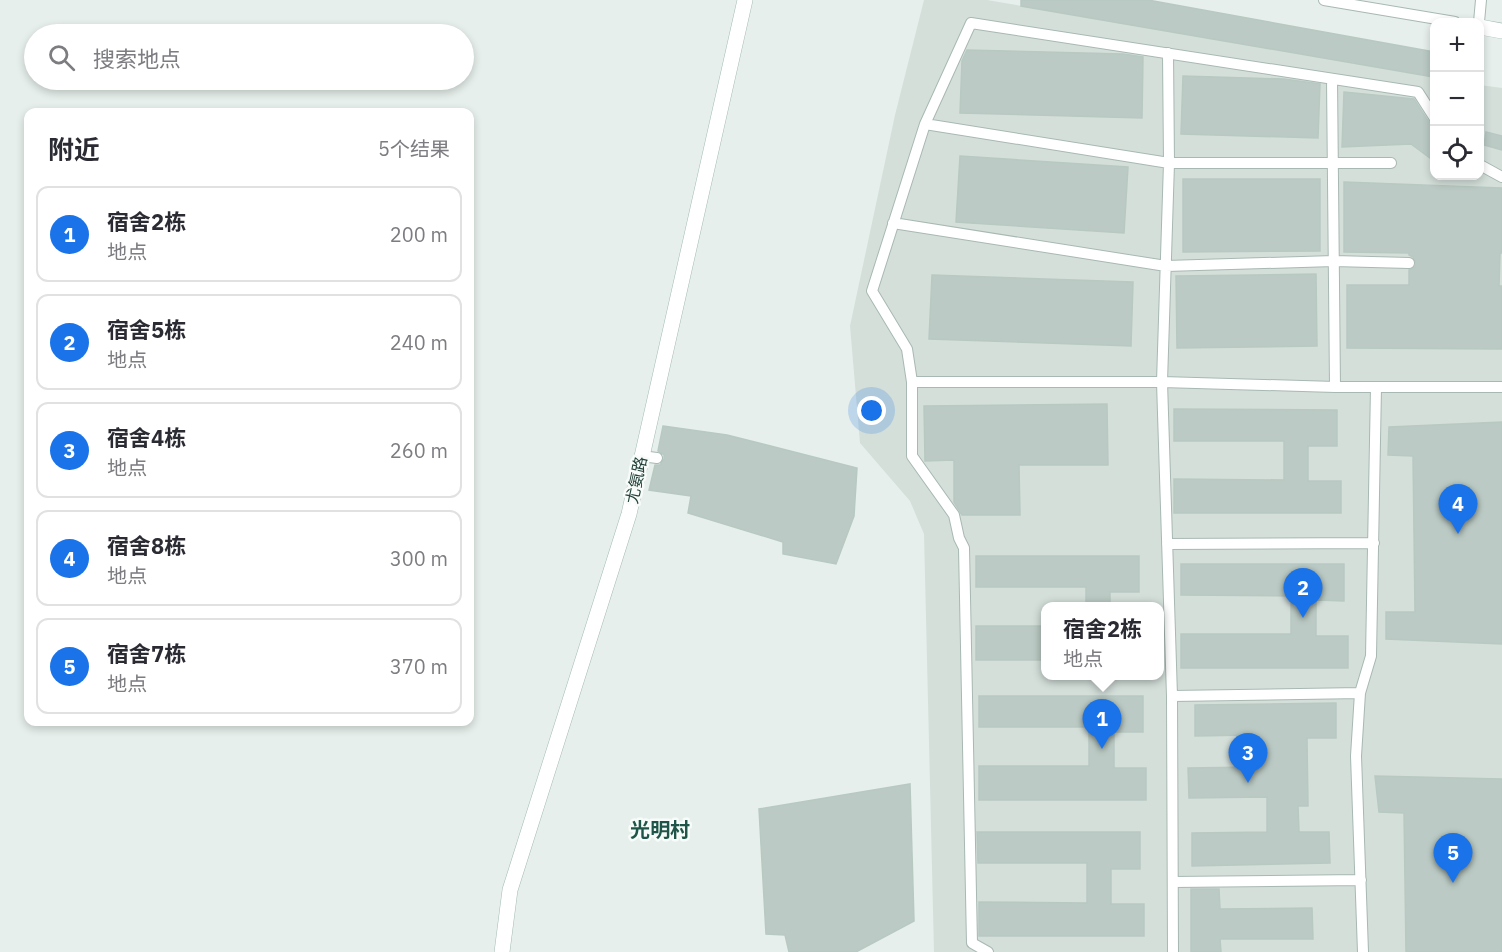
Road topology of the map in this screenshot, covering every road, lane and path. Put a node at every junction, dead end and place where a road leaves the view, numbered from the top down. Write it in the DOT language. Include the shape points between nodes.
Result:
graph roads {
  1 [pos="745,0"];
  2 [pos="1324,0"];
  3 [pos="1481,0"];
  4 [pos="1431,18"];
  5 [pos="1480,18"];
  6 [pos="1484,26"];
  7 [pos="1502,31"];
  8 [pos="1168,53"];
  9 [pos="1332,79"];
  10 [pos="1430,111"];
  11 [pos="925,124"];
  12 [pos="1169,163"];
  13 [pos="1333,163"];
  14 [pos="1392,163"];
  15 [pos="1484,168"];
  16 [pos="1502,177"];
  17 [pos="893,223"];
  18 [pos="1334,261"];
  19 [pos="1409,263"];
  20 [pos="1166,266"];
  21 [pos="912,382"];
  22 [pos="1162,382"];
  23 [pos="1335,387"];
  24 [pos="1376,387"];
  25 [pos="1502,387"];
  26 [pos="641,456"];
  27 [pos="657,458"];
  28 [pos="1374,543"];
  29 [pos="1167,544"];
  30 [pos="1360,693"];
  31 [pos="1172,696"];
  32 [pos="1360,880"];
  33 [pos="1173,882"];
  34 [pos="502,952"];
  35 [pos="988,952"];
  36 [pos="1173,952"];
  37 [pos="1363,952"];
  1 -- 26 [label="main road, 尤氨路"];
  2 -- 4 [label="street"];
  3 -- 5 [label="street"];
  6 -- 7 [label="main road"];
  8 -- 9 [label="street"];
  8 -- 11 [label="street" via="971,23"];
  8 -- 12 [label="street"];
  9 -- 10 [label="street" via="1418,92"];
  9 -- 13 [label="street"];
  11 -- 12 [label="street"];
  11 -- 17 [label="street"];
  12 -- 13 [label="street"];
  12 -- 20 [label="street"];
  13 -- 14 [label="street"];
  13 -- 18 [label="street"];
  15 -- 16 [label="street"];
  17 -- 20 [label="street"];
  17 -- 21 [label="street" via="872,291 907,349"];
  18 -- 19 [label="street"];
  18 -- 20 [label="street"];
  18 -- 23 [label="street"];
  20 -- 22 [label="street"];
  21 -- 22 [label="street"];
  21 -- 35 [label="street" via="912,456 954,515 964,548 972,943"];
  22 -- 23 [label="street"];
  22 -- 29 [label="street"];
  23 -- 24 [label="street"];
  24 -- 25 [label="street"];
  24 -- 28 [label="street"];
  26 -- 27 [label="street"];
  26 -- 34 [label="main road, 尤氨路" via="628,514 510,890"];
  28 -- 29 [label="street"];
  28 -- 30 [label="street" via="1371,656"];
  29 -- 31 [label="street"];
  30 -- 31 [label="street"];
  30 -- 32 [label="street" via="1356,756"];
  31 -- 33 [label="street"];
  32 -- 33 [label="street"];
  32 -- 37 [label="street"];
  33 -- 36 [label="street"];
}
